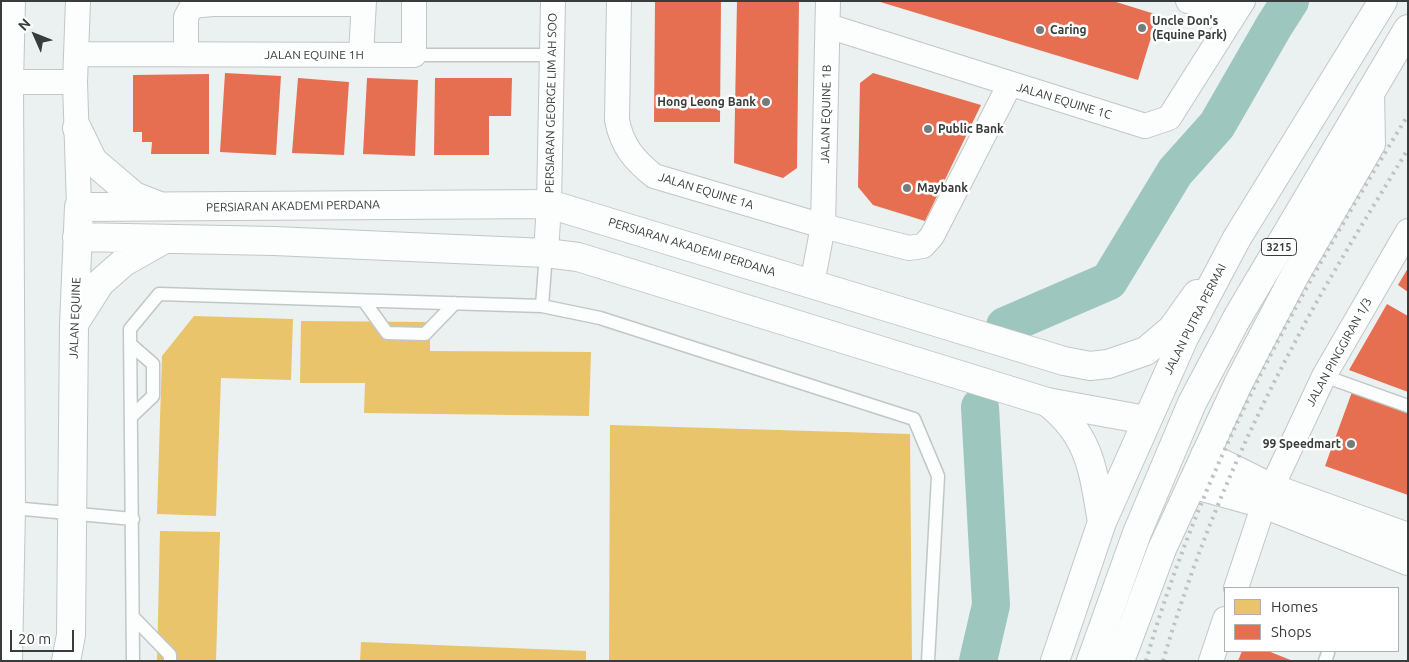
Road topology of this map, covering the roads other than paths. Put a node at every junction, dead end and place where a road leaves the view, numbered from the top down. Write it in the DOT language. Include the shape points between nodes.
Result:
graph roads {
  1 [pos="13,1"];
  2 [pos="78,1"];
  3 [pos="362,1"];
  4 [pos="414,1"];
  5 [pos="553,1"];
  6 [pos="619,1"];
  7 [pos="828,1"];
  8 [pos="1188,1"];
  9 [pos="1383,1"];
  10 [pos="1239,8"];
  11 [pos="828,26"];
  12 [pos="1408,29"];
  13 [pos="76,54"];
  14 [pos="186,54"];
  15 [pos="362,55"];
  16 [pos="414,55"];
  17 [pos="552,56"];
  18 [pos="6,82"];
  19 [pos="75,82"];
  20 [pos="1010,84"];
  21 [pos="1370,93"];
  22 [pos="77,128"];
  23 [pos="549,204"];
  24 [pos="78,207"];
  25 [pos="164,208"];
  26 [pos="823,226"];
  27 [pos="1408,231"];
  28 [pos="77,237"];
  29 [pos="1237,238"];
  30 [pos="164,240"];
  31 [pos="546,253"];
  32 [pos="812,284"];
  33 [pos="7,296"];
  34 [pos="364,300"];
  35 [pos="455,303"];
  36 [pos="542,306"];
  37 [pos="74,325"];
  38 [pos="130,344"];
  39 [pos="1324,376"];
  40 [pos="1047,402"];
  41 [pos="1192,403"];
  42 [pos="1408,406"];
  43 [pos="131,417"];
  44 [pos="1146,420"];
  45 [pos="1205,455"];
  46 [pos="1192,484"];
  47 [pos="1268,496"];
  48 [pos="7,508"];
  49 [pos="71,513"];
  50 [pos="133,519"];
  51 [pos="1102,522"];
  52 [pos="1408,537"];
  53 [pos="1408,561"];
  54 [pos="1236,587"];
  55 [pos="133,618"];
  56 [pos="1224,622"];
  57 [pos="71,652"];
  58 [pos="10,661"];
  59 [pos="133,661"];
  60 [pos="170,661"];
  61 [pos="928,661"];
  62 [pos="1055,661"];
  63 [pos="1091,661"];
  64 [pos="1120,661"];
  65 [pos="1211,661"];
  1 -- 18 [label="street"];
  2 -- 13 [label="street, JALAN EQUINE"];
  3 -- 14 [label="street" via="353,4 198,4 192,6 186,17"];
  3 -- 15 [label="street"];
  4 -- 16 [label="street"];
  5 -- 17 [label="street, PERSIARAN GEORGE LIM AH SOO"];
  6 -- 26 [label="street, JALAN EQUINE 1A" via="617,120 620,136 636,161 654,176"];
  7 -- 11 [label="street, JALAN EQUINE 1B"];
  8 -- 10 [label="street"];
  9 -- 29 [label="street, JALAN PUTRA PERMAI"];
  10 -- 20 [label="street, JALAN EQUINE 1C" via="1169,118 1145,126"];
  11 -- 20 [label="street, JALAN EQUINE 1C"];
  11 -- 26 [label="street, JALAN EQUINE 1B"];
  12 -- 21 [label="street, 3215"];
  13 -- 14 [label="street, JALAN EQUINE 1H"];
  13 -- 19 [label="street, JALAN EQUINE"];
  14 -- 15 [label="street, JALAN EQUINE 1H"];
  15 -- 16 [label="street, JALAN EQUINE 1H"];
  16 -- 17 [label="lane, JALAN EQUINE 1H"];
  17 -- 23 [label="street, PERSIARAN GEORGE LIM AH SOO"];
  18 -- 19 [label="street"];
  18 -- 33 [label="street"];
  19 -- 22 [label="street, JALAN EQUINE"];
  20 -- 26 [label="street" via="932,236 922,246 909,248"];
  21 -- 41 [label="street, 3215" via="1237,318"];
  21 -- 45 [label="street" via="1371,144 1295,275"];
  22 -- 24 [label="street, JALAN EQUINE"];
  22 -- 25 [label="street" via="92,160 111,178 134,196"];
  23 -- 25 [label="street, PERSIARAN AKADEMI PERDANA"];
  23 -- 31 [label="street, PERSIARAN GEORGE LIM AH SOO"];
  23 -- 32 [label="street, PERSIARAN AKADEMI PERDANA"];
  24 -- 25 [label="street, PERSIARAN AKADEMI PERDANA"];
  24 -- 28 [label="street, JALAN EQUINE"];
  26 -- 32 [label="street, JALAN EQUINE 1B"];
  27 -- 39 [label="street, JALAN PINGGIRAN 1/3"];
  28 -- 30 [label="street"];
  28 -- 37 [label="street, JALAN EQUINE"];
  29 -- 32 [label="street, PERSIARAN AKADEMI PERDANA" via="1172,329 1146,351 1108,364 1090,366 1064,361"];
  29 -- 44 [label="street, JALAN PUTRA PERMAI" via="1184,338"];
  30 -- 31 [label="street" via="274,241"];
  30 -- 37 [label="street" via="124,262 100,283"];
  31 -- 36 [label="lane"];
  31 -- 40 [label="street" via="578,256"];
  33 -- 48 [label="street"];
  34 -- 35 [label="lane"];
  34 -- 35 [label="lane" via="387,333 425,334"];
  34 -- 38 [label="lane" via="158,294 130,329"];
  35 -- 36 [label="lane"];
  36 -- 61 [label="lane" via="600,318 914,419 938,476"];
  37 -- 49 [label="street, JALAN EQUINE"];
  38 -- 43 [label="lane"];
  38 -- 43 [label="lane" via="153,364 153,396"];
  39 -- 42 [label="lane"];
  39 -- 47 [label="street, JALAN PINGGIRAN 1/3"];
  40 -- 44 [label="street"];
  40 -- 51 [label="street" via="1064,415 1083,442 1093,470"];
  41 -- 44 [label="street" via="1171,418 1158,422"];
  41 -- 63 [label="street, 3215" via="1137,533"];
  43 -- 50 [label="lane"];
  44 -- 51 [label="street, JALAN PUTRA PERMAI"];
  45 -- 46 [label="street"];
  45 -- 47 [label="street"];
  46 -- 47 [label="street"];
  46 -- 64 [label="street" via="1162,549"];
  47 -- 52 [label="street"];
  47 -- 53 [label="street"];
  47 -- 54 [label="street, JALAN PINGGIRAN 1/3"];
  48 -- 49 [label="lane"];
  48 -- 58 [label="street"];
  49 -- 50 [label="lane"];
  49 -- 57 [label="street, JALAN EQUINE"];
  50 -- 55 [label="lane"];
  51 -- 62 [label="street, JALAN PUTRA PERMAI"];
  55 -- 59 [label="lane"];
  55 -- 60 [label="lane" via="170,655"];
  56 -- 65 [label="street"];
}
